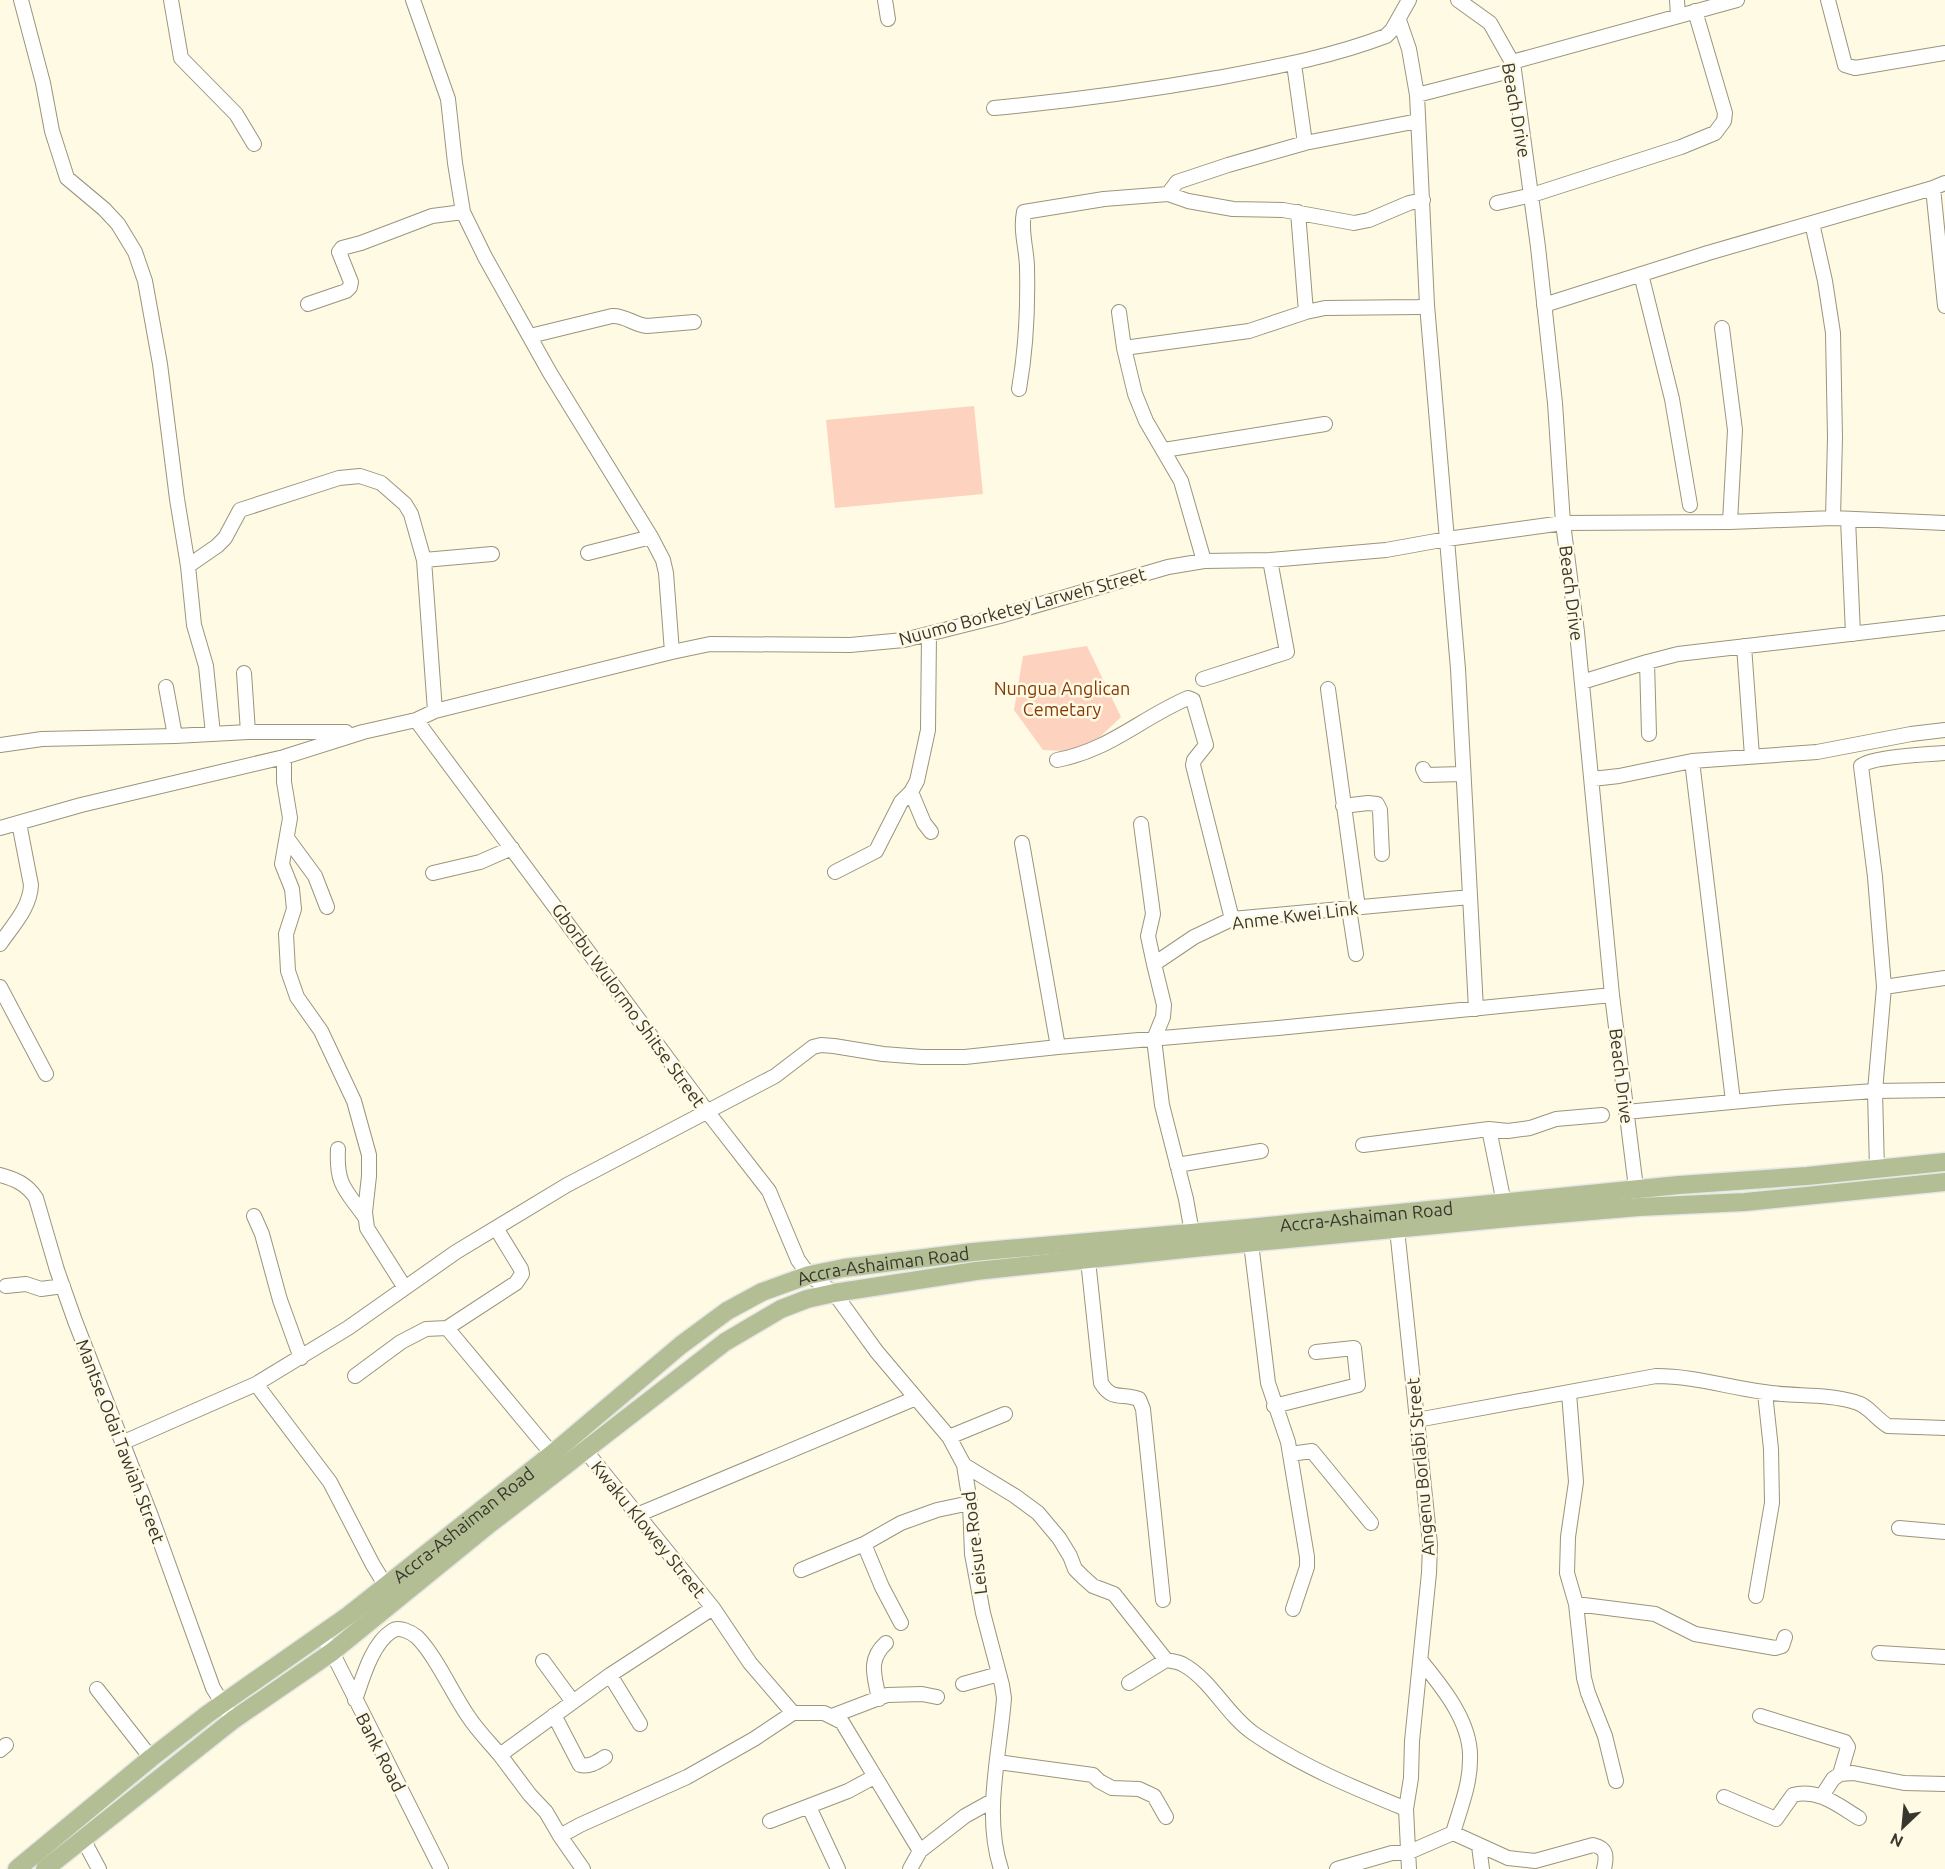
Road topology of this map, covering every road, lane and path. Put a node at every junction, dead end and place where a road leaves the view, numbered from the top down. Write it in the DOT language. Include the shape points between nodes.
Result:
graph roads {
  1 [pos="21,0"];
  2 [pos="171,0"];
  3 [pos="414,0"];
  4 [pos="885,0"];
  5 [pos="1409,0"];
  6 [pos="1458,0"];
  7 [pos="1677,0"];
  8 [pos="1737,0"];
  9 [pos="1828,0"];
  10 [pos="1695,11"];
  11 [pos="1678,16"];
  12 [pos="888,18"];
  13 [pos="1399,20"];
  14 [pos="1945,53"];
  15 [pos="1294,64"];
  16 [pos="1513,66"];
  17 [pos="1417,95"];
  18 [pos="994,108"];
  19 [pos="1419,121"];
  20 [pos="1305,143"];
  21 [pos="254,144"];
  22 [pos="1939,186"];
  23 [pos="1168,194"];
  24 [pos="1532,195"];
  25 [pos="1423,200"];
  26 [pos="1497,203"];
  27 [pos="464,212"];
  28 [pos="1299,212"];
  29 [pos="1812,223"];
  30 [pos="1641,274"];
  31 [pos="308,304"];
  32 [pos="1427,305"];
  33 [pos="1544,305"];
  34 [pos="1945,306"];
  35 [pos="1119,312"];
  36 [pos="1306,312"];
  37 [pos="694,322"];
  38 [pos="1722,328"];
  39 [pos="530,336"];
  40 [pos="1124,348"];
  41 [pos="1019,389"];
  42 [pos="1325,424"];
  43 [pos="1164,450"];
  44 [pos="1690,505"];
  45 [pos="1833,518"];
  46 [pos="1848,519"];
  47 [pos="1730,522"];
  48 [pos="1563,523"];
  49 [pos="1945,524"];
  50 [pos="651,537"];
  51 [pos="1447,539"];
  52 [pos="588,553"];
  53 [pos="492,554"];
  54 [pos="424,560"];
  55 [pos="1270,560"];
  56 [pos="1203,561"];
  57 [pos="188,566"];
  58 [pos="1945,623"];
  59 [pos="929,634"];
  60 [pos="1853,634"];
  61 [pos="1744,646"];
  62 [pos="672,652"];
  63 [pos="1647,662"];
  64 [pos="244,673"];
  65 [pos="1203,679"];
  66 [pos="1582,682"];
  67 [pos="166,687"];
  68 [pos="1328,689"];
  69 [pos="435,711"];
  70 [pos="416,720"];
  71 [pos="1945,730"];
  72 [pos="248,732"];
  73 [pos="363,732"];
  74 [pos="213,734"];
  75 [pos="1649,734"];
  76 [pos="174,736"];
  77 [pos="0,745"];
  78 [pos="1945,753"];
  79 [pos="1752,756"];
  80 [pos="284,757"];
  81 [pos="1057,760"];
  82 [pos="1692,761"];
  83 [pos="1423,769"];
  84 [pos="1462,774"];
  85 [pos="1592,779"];
  86 [pos="911,792"];
  87 [pos="1343,806"];
  88 [pos="19,823"];
  89 [pos="1141,824"];
  90 [pos="0,828"];
  91 [pos="931,832"];
  92 [pos="287,838"];
  93 [pos="1022,843"];
  94 [pos="512,848"];
  95 [pos="1382,854"];
  96 [pos="835,872"];
  97 [pos="433,873"];
  98 [pos="1470,897"];
  99 [pos="327,907"];
  100 [pos="1353,908"];
  101 [pos="1232,919"];
  102 [pos="0,944"];
  103 [pos="1356,954"];
  104 [pos="1154,964"];
  105 [pos="1945,978"];
  106 [pos="0,987"];
  107 [pos="1884,987"];
  108 [pos="1611,995"];
  109 [pos="1476,1009"];
  110 [pos="1154,1039"];
  111 [pos="1058,1047"];
  112 [pos="46,1074"];
  113 [pos="1945,1090"];
  114 [pos="1875,1091"];
  115 [pos="1733,1101"];
  116 [pos="706,1110"];
  117 [pos="1626,1112"];
  118 [pos="1602,1115"];
  119 [pos="1489,1130"];
  120 [pos="1363,1145"];
  121 [pos="338,1149"];
  122 [pos="1261,1151"];
  123 [pos="1945,1162"];
  124 [pos="1177,1165"];
  125 [pos="1877,1170"];
  126 [pos="0,1174"];
  127 [pos="1945,1182"];
  128 [pos="1636,1189"];
  129 [pos="1504,1203"];
  130 [pos="1639,1207"];
  131 [pos="254,1216"];
  132 [pos="365,1217"];
  133 [pos="496,1228"];
  134 [pos="1397,1229"];
  135 [pos="1192,1233"];
  136 [pos="1251,1243"];
  137 [pos="1088,1260"];
  138 [pos="809,1275"];
  139 [pos="6,1286"];
  140 [pos="63,1286"];
  141 [pos="405,1288"];
  142 [pos="834,1293"];
  143 [pos="447,1328"];
  144 [pos="1316,1352"];
  145 [pos="301,1358"];
  146 [pos="355,1376"];
  147 [pos="256,1384"];
  148 [pos="1569,1393"];
  149 [pos="1765,1393"];
  150 [pos="916,1398"];
  151 [pos="1274,1406"];
  152 [pos="1005,1414"];
  153 [pos="1417,1420"];
  154 [pos="1945,1428"];
  155 [pos="949,1437"];
  156 [pos="124,1442"];
  157 [pos="585,1450"];
  158 [pos="552,1454"];
  159 [pos="1290,1454"];
  160 [pos="964,1466"];
  161 [pos="970,1503"];
  162 [pos="637,1515"];
  163 [pos="1371,1523"];
  164 [pos="1899,1528"];
  165 [pos="1945,1532"];
  166 [pos="864,1544"];
  167 [pos="801,1570"];
  168 [pos="386,1586"];
  169 [pos="1756,1596"];
  170 [pos="1163,1600"];
  171 [pos="1576,1604"];
  172 [pos="713,1608"];
  173 [pos="1293,1609"];
  174 [pos="901,1623"];
  175 [pos="322,1635"];
  176 [pos="1785,1638"];
  177 [pos="886,1643"];
  178 [pos="332,1652"];
  179 [pos="1879,1653"];
  180 [pos="1945,1657"];
  181 [pos="1166,1660"];
  182 [pos="543,1661"];
  183 [pos="1421,1661"];
  184 [pos="999,1674"];
  185 [pos="610,1675"];
  186 [pos="1129,1683"];
  187 [pos="963,1684"];
  188 [pos="97,1689"];
  189 [pos="937,1697"];
  190 [pos="879,1699"];
  191 [pos="355,1700"];
  192 [pos="573,1701"];
  193 [pos="222,1705"];
  194 [pos="794,1713"];
  195 [pos="554,1715"];
  196 [pos="832,1716"];
  197 [pos="1760,1716"];
  198 [pos="233,1720"];
  199 [pos="640,1724"];
  200 [pos="500,1755"];
  201 [pos="605,1757"];
  202 [pos="151,1758"];
  203 [pos="998,1762"];
  204 [pos="1840,1774"];
  205 [pos="874,1777"];
  206 [pos="1616,1781"];
  207 [pos="1945,1784"];
  208 [pos="1821,1796"];
  209 [pos="1724,1797"];
  210 [pos="993,1801"];
  211 [pos="809,1807"];
  212 [pos="1406,1809"];
  213 [pos="1166,1817"];
  214 [pos="1859,1818"];
  215 [pos="770,1821"];
  216 [pos="1453,1833"];
  217 [pos="560,1836"];
  218 [pos="83,1839"];
  219 [pos="1479,1846"];
  220 [pos="920,1851"];
  221 [pos="1407,1853"];
  222 [pos="1538,1865"];
  223 [pos="17,1869"];
  224 [pos="45,1869"];
  225 [pos="99,1869"];
  226 [pos="441,1869"];
  227 [pos="584,1869"];
  228 [pos="838,1869"];
  229 [pos="910,1869"];
  230 [pos="1001,1869"];
  231 [pos="1337,1869"];
  232 [pos="1409,1869"];
  233 [pos="1482,1869"];
  234 [pos="1604,1869"];
  1 -- 57 [label="street" via="67,178 118,224 135,252 145,281"];
  2 -- 21 [label="street" via="181,58 236,114"];
  3 -- 27 [label="street" via="448,99"];
  4 -- 12 [label="street"];
  5 -- 13 [label="street"];
  6 -- 16 [label="street, Beach Drive" via="1490,23"];
  7 -- 11 [label="street"];
  8 -- 10 [label="street"];
  9 -- 14 [label="street" via="1849,68"];
  10 -- 11 [label="street"];
  10 -- 24 [label="street" via="1725,113 1715,133"];
  11 -- 16 [label="street"];
  13 -- 15 [label="street" via="1386,36"];
  13 -- 17 [label="street"];
  15 -- 18 [label="street" via="1065,101"];
  15 -- 20 [label="street"];
  16 -- 17 [label="street"];
  16 -- 24 [label="street, Beach Drive"];
  17 -- 19 [label="street"];
  19 -- 20 [label="street"];
  19 -- 25 [label="street"];
  20 -- 23 [label="street" via="1177,182"];
  22 -- 29 [label="street"];
  22 -- 34 [label="street"];
  23 -- 28 [label="street" via="1233,209"];
  23 -- 41 [label="street" via="1024,212 1027,332"];
  24 -- 26 [label="street"];
  24 -- 33 [label="street, Beach Drive"];
  25 -- 28 [label="street" via="1354,223"];
  25 -- 32 [label="street"];
  27 -- 31 [label="street" via="432,216 342,248 339,252 350,287"];
  27 -- 39 [label="street"];
  28 -- 36 [label="street"];
  29 -- 30 [label="street"];
  29 -- 45 [label="street" via="1833,333"];
  30 -- 33 [label="street"];
  30 -- 44 [label="street" via="1672,399"];
  32 -- 36 [label="street"];
  32 -- 51 [label="street"];
  33 -- 48 [label="street, Beach Drive"];
  35 -- 40 [label="street"];
  36 -- 40 [label="street" via="1249,331"];
  37 -- 39 [label="street" via="641,326 612,316"];
  38 -- 47 [label="street" via="1735,430"];
  39 -- 50 [label="street"];
  40 -- 43 [label="street" via="1135,394"];
  42 -- 43 [label="street"];
  43 -- 56 [label="street" via="1181,481"];
  45 -- 46 [label="street, Nuumo Borketey Larweh Street"];
  45 -- 47 [label="street, Nuumo Borketey Larweh Street"];
  46 -- 49 [label="street, Nuumo Borketey Larweh Street"];
  46 -- 60 [label="street"];
  47 -- 48 [label="street, Nuumo Borketey Larweh Street"];
  48 -- 51 [label="street, Nuumo Borketey Larweh Street"];
  48 -- 66 [label="street, Beach Drive"];
  50 -- 52 [label="street"];
  50 -- 62 [label="street" via="666,573"];
  51 -- 55 [label="street, Nuumo Borketey Larweh Street" via="1386,550"];
  51 -- 84 [label="street"];
  53 -- 54 [label="street"];
  54 -- 57 [label="street" via="405,504 381,483 360,477 339,478 240,510 225,538"];
  54 -- 69 [label="street"];
  55 -- 56 [label="street, Nuumo Borketey Larweh Street"];
  55 -- 65 [label="street" via="1287,652"];
  56 -- 59 [label="street, Nuumo Borketey Larweh Street" via="1168,567"];
  57 -- 74 [label="street" via="194,625 207,666"];
  58 -- 60 [label="street"];
  59 -- 62 [label="street, Nuumo Borketey Larweh Street" via="850,645 724,643"];
  59 -- 86 [label="street" via="928,730"];
  60 -- 61 [label="street"];
  61 -- 63 [label="street"];
  61 -- 79 [label="street"];
  62 -- 69 [label="street, Nuumo Borketey Larweh Street"];
  63 -- 66 [label="street"];
  63 -- 75 [label="street"];
  64 -- 72 [label="street"];
  66 -- 85 [label="street, Beach Drive"];
  67 -- 76 [label="street"];
  68 -- 87 [label="street"];
  69 -- 70 [label="street, Nuumo Borketey Larweh Street"];
  70 -- 73 [label="street, Nuumo Borketey Larweh Street"];
  70 -- 94 [label="street, Gborbu Wulormo Shitse Street"];
  71 -- 79 [label="street" via="1817,752"];
  72 -- 73 [label="street"];
  72 -- 74 [label="street"];
  73 -- 80 [label="street"];
  74 -- 76 [label="street"];
  76 -- 77 [label="street" via="42,739"];
  78 -- 107 [label="street" via="1884,758 1861,766"];
  79 -- 82 [label="street"];
  80 -- 88 [label="street"];
  80 -- 92 [label="street" via="290,818"];
  81 -- 101 [label="street" via="1108,744 1168,706 1188,698 1193,700 1206,745 1193,765"];
  82 -- 85 [label="street"];
  82 -- 115 [label="street"];
  83 -- 84 [label="street" via="1433,777"];
  84 -- 98 [label="street"];
  85 -- 108 [label="street, Beach Drive"];
  86 -- 91 [label="street"];
  86 -- 96 [label="street" via="901,802 876,851"];
  87 -- 95 [label="street" via="1377,804"];
  87 -- 100 [label="street"];
  88 -- 90 [label="street"];
  88 -- 102 [label="street" via="31,894"];
  89 -- 104 [label="street" via="1154,918 1148,936"];
  92 -- 99 [label="street" via="315,876"];
  92 -- 132 [label="street" via="282,864 292,889 294,909 286,934 288,971 297,998 321,1031 354,1101 369,1155"];
  93 -- 111 [label="street"];
  94 -- 97 [label="street" via="480,862"];
  94 -- 116 [label="street, Gborbu Wulormo Shitse Street"];
  98 -- 100 [label="street, Anme Kwei Link"];
  98 -- 109 [label="street"];
  100 -- 101 [label="street, Anme Kwei Link"];
  100 -- 103 [label="street"];
  101 -- 104 [label="street, Anme Kwei Link" via="1194,937"];
  104 -- 110 [label="street" via="1164,1005"];
  105 -- 107 [label="street"];
  106 -- 112 [label="street"];
  107 -- 114 [label="street"];
  108 -- 109 [label="street"];
  108 -- 117 [label="street, Beach Drive"];
  109 -- 110 [label="street"];
  110 -- 111 [label="street"];
  110 -- 124 [label="street" via="1162,1105"];
  111 -- 116 [label="street" via="965,1057 922,1057 821,1045 775,1076"];
  113 -- 114 [label="street"];
  114 -- 115 [label="street"];
  114 -- 125 [label="street"];
  115 -- 117 [label="street"];
  116 -- 133 [label="street"];
  116 -- 138 [label="street, Gborbu Wulormo Shitse Street" via="769,1191 798,1260"];
  117 -- 128 [label="street, Beach Drive"];
  118 -- 119 [label="street" via="1556,1119 1508,1131"];
  119 -- 120 [label="street"];
  119 -- 129 [label="street"];
  121 -- 132 [label="street" via="337,1166 343,1189"];
  122 -- 124 [label="street"];
  123 -- 125 [label="main road, Accra-Ashaiman Road"];
  124 -- 135 [label="street"];
  125 -- 128 [label="main road, Accra-Ashaiman Road"];
  126 -- 140 [label="street, Mantse Odai Tawiah Street" via="21,1182 36,1198"];
  127 -- 130 [label="main road, Accra-Ashaiman Road" via="1745,1202"];
  128 -- 129 [label="main road, Accra-Ashaiman Road"];
  128 -- 130 [label="street, Beach Drive"];
  129 -- 135 [label="main road, Accra-Ashaiman Road"];
  130 -- 134 [label="main road, Accra-Ashaiman Road"];
  131 -- 145 [label="street"];
  132 -- 141 [label="street" via="372,1238"];
  133 -- 141 [label="street"];
  133 -- 143 [label="street" via="522,1274"];
  134 -- 136 [label="main road, Accra-Ashaiman Road"];
  134 -- 153 [label="street, Angenu Borlabi Street"];
  135 -- 138 [label="main road, Accra-Ashaiman Road" via="973,1252"];
  136 -- 137 [label="main road, Accra-Ashaiman Road"];
  136 -- 151 [label="street"];
  137 -- 142 [label="main road, Accra-Ashaiman Road" via="976,1271"];
  137 -- 170 [label="street" via="1101,1383 1107,1393 1139,1399 1143,1409"];
  138 -- 142 [label="street, Gborbu Wulormo Shitse Street"];
  138 -- 158 [label="main road, Accra-Ashaiman Road" via="762,1292 727,1311"];
  139 -- 140 [label="street"];
  140 -- 156 [label="street, Mantse Odai Tawiah Street"];
  141 -- 145 [label="street"];
  142 -- 150 [label="street, Leisure Road"];
  142 -- 157 [label="main road, Accra-Ashaiman Road" via="781,1309 725,1342"];
  143 -- 146 [label="street" via="426,1329 401,1342"];
  143 -- 158 [label="street"];
  144 -- 151 [label="street" via="1354,1348 1358,1385"];
  145 -- 147 [label="street"];
  147 -- 156 [label="street"];
  147 -- 168 [label="street" via="330,1482"];
  148 -- 149 [label="street" via="1656,1376 1683,1376"];
  148 -- 153 [label="street"];
  148 -- 171 [label="street" via="1576,1482 1567,1573"];
  149 -- 154 [label="street" via="1820,1395 1856,1402 1888,1426"];
  149 -- 169 [label="street" via="1772,1503"];
  150 -- 155 [label="street, Leisure Road"];
  150 -- 162 [label="street"];
  151 -- 159 [label="street"];
  152 -- 155 [label="street"];
  153 -- 183 [label="street, Angenu Borlabi Street" via="1430,1544"];
  155 -- 160 [label="street, Leisure Road"];
  156 -- 193 [label="street, Mantse Odai Tawiah Street"];
  157 -- 162 [label="street, Kwaku Klowey Street"];
  157 -- 178 [label="main road, Accra-Ashaiman Road"];
  158 -- 168 [label="main road, Accra-Ashaiman Road"];
  159 -- 163 [label="street" via="1312,1451"];
  159 -- 173 [label="street" via="1307,1557"];
  160 -- 161 [label="street, Leisure Road"];
  160 -- 181 [label="street" via="1038,1513 1059,1538 1075,1569 1093,1586 1114,1594"];
  161 -- 166 [label="street" via="901,1523"];
  161 -- 184 [label="street, Leisure Road" via="972,1554 982,1613"];
  162 -- 172 [label="street, Kwaku Klowey Street"];
  164 -- 165 [label="street"];
  166 -- 167 [label="street"];
  166 -- 174 [label="street"];
  168 -- 175 [label="main road, Accra-Ashaiman Road"];
  171 -- 176 [label="street" via="1655,1614 1695,1634 1775,1648 1782,1646"];
  171 -- 206 [label="street" via="1584,1678"];
  172 -- 185 [label="street"];
  172 -- 194 [label="street, Kwaku Klowey Street" via="750,1663"];
  175 -- 178 [label="street, Bank Road"];
  175 -- 193 [label="main road, Accra-Ashaiman Road"];
  177 -- 190 [label="street" via="874,1657"];
  178 -- 191 [label="street, Bank Road"];
  178 -- 198 [label="main road, Accra-Ashaiman Road"];
  179 -- 180 [label="street"];
  181 -- 186 [label="street"];
  181 -- 212 [label="street" via="1183,1665 1250,1731 1294,1760"];
  182 -- 192 [label="street"];
  183 -- 212 [label="street, Angenu Borlabi Street"];
  183 -- 216 [label="street" via="1439,1683 1467,1734 1471,1758 1468,1781"];
  184 -- 187 [label="street"];
  184 -- 203 [label="street, Leisure Road" via="1004,1698"];
  185 -- 192 [label="street"];
  185 -- 199 [label="street"];
  188 -- 202 [label="street"];
  189 -- 190 [label="street" via="898,1694"];
  190 -- 196 [label="street"];
  191 -- 200 [label="street" via="381,1641 392,1631 409,1632 428,1651 469,1718"];
  191 -- 226 [label="street, Bank Road"];
  192 -- 195 [label="street"];
  193 -- 198 [label="street, Mantse Odai Tawiah Street"];
  193 -- 202 [label="main road, Accra-Ashaiman Road"];
  194 -- 196 [label="street"];
  194 -- 217 [label="street" via="687,1777"];
  195 -- 200 [label="street"];
  195 -- 201 [label="street" via="580,1765"];
  196 -- 205 [label="street" via="842,1722"];
  197 -- 204 [label="street" via="1845,1742 1848,1748"];
  198 -- 218 [label="main road, Accra-Ashaiman Road"];
  200 -- 217 [label="street" via="546,1812"];
  202 -- 223 [label="main road, Accra-Ashaiman Road"];
  203 -- 210 [label="street, Leisure Road"];
  203 -- 213 [label="street" via="1093,1774 1112,1788 1139,1789 1154,1796"];
  204 -- 207 [label="street"];
  204 -- 208 [label="street"];
  205 -- 211 [label="street"];
  205 -- 220 [label="street"];
  208 -- 209 [label="street" via="1793,1795 1776,1819"];
  208 -- 214 [label="street"];
  210 -- 220 [label="street"];
  210 -- 230 [label="street, Leisure Road"];
  211 -- 215 [label="street"];
  211 -- 228 [label="street"];
  212 -- 221 [label="street, Angenu Borlabi Street"];
  216 -- 219 [label="street"];
  216 -- 221 [label="street"];
  217 -- 227 [label="street"];
  218 -- 224 [label="main road, Accra-Ashaiman Road"];
  218 -- 225 [label="street"];
  219 -- 222 [label="street"];
  219 -- 233 [label="street"];
  220 -- 229 [label="street"];
  221 -- 231 [label="street"];
  221 -- 232 [label="street, Angenu Borlabi Street"];
  222 -- 234 [label="street" via="1593,1845 1605,1851"];
}
